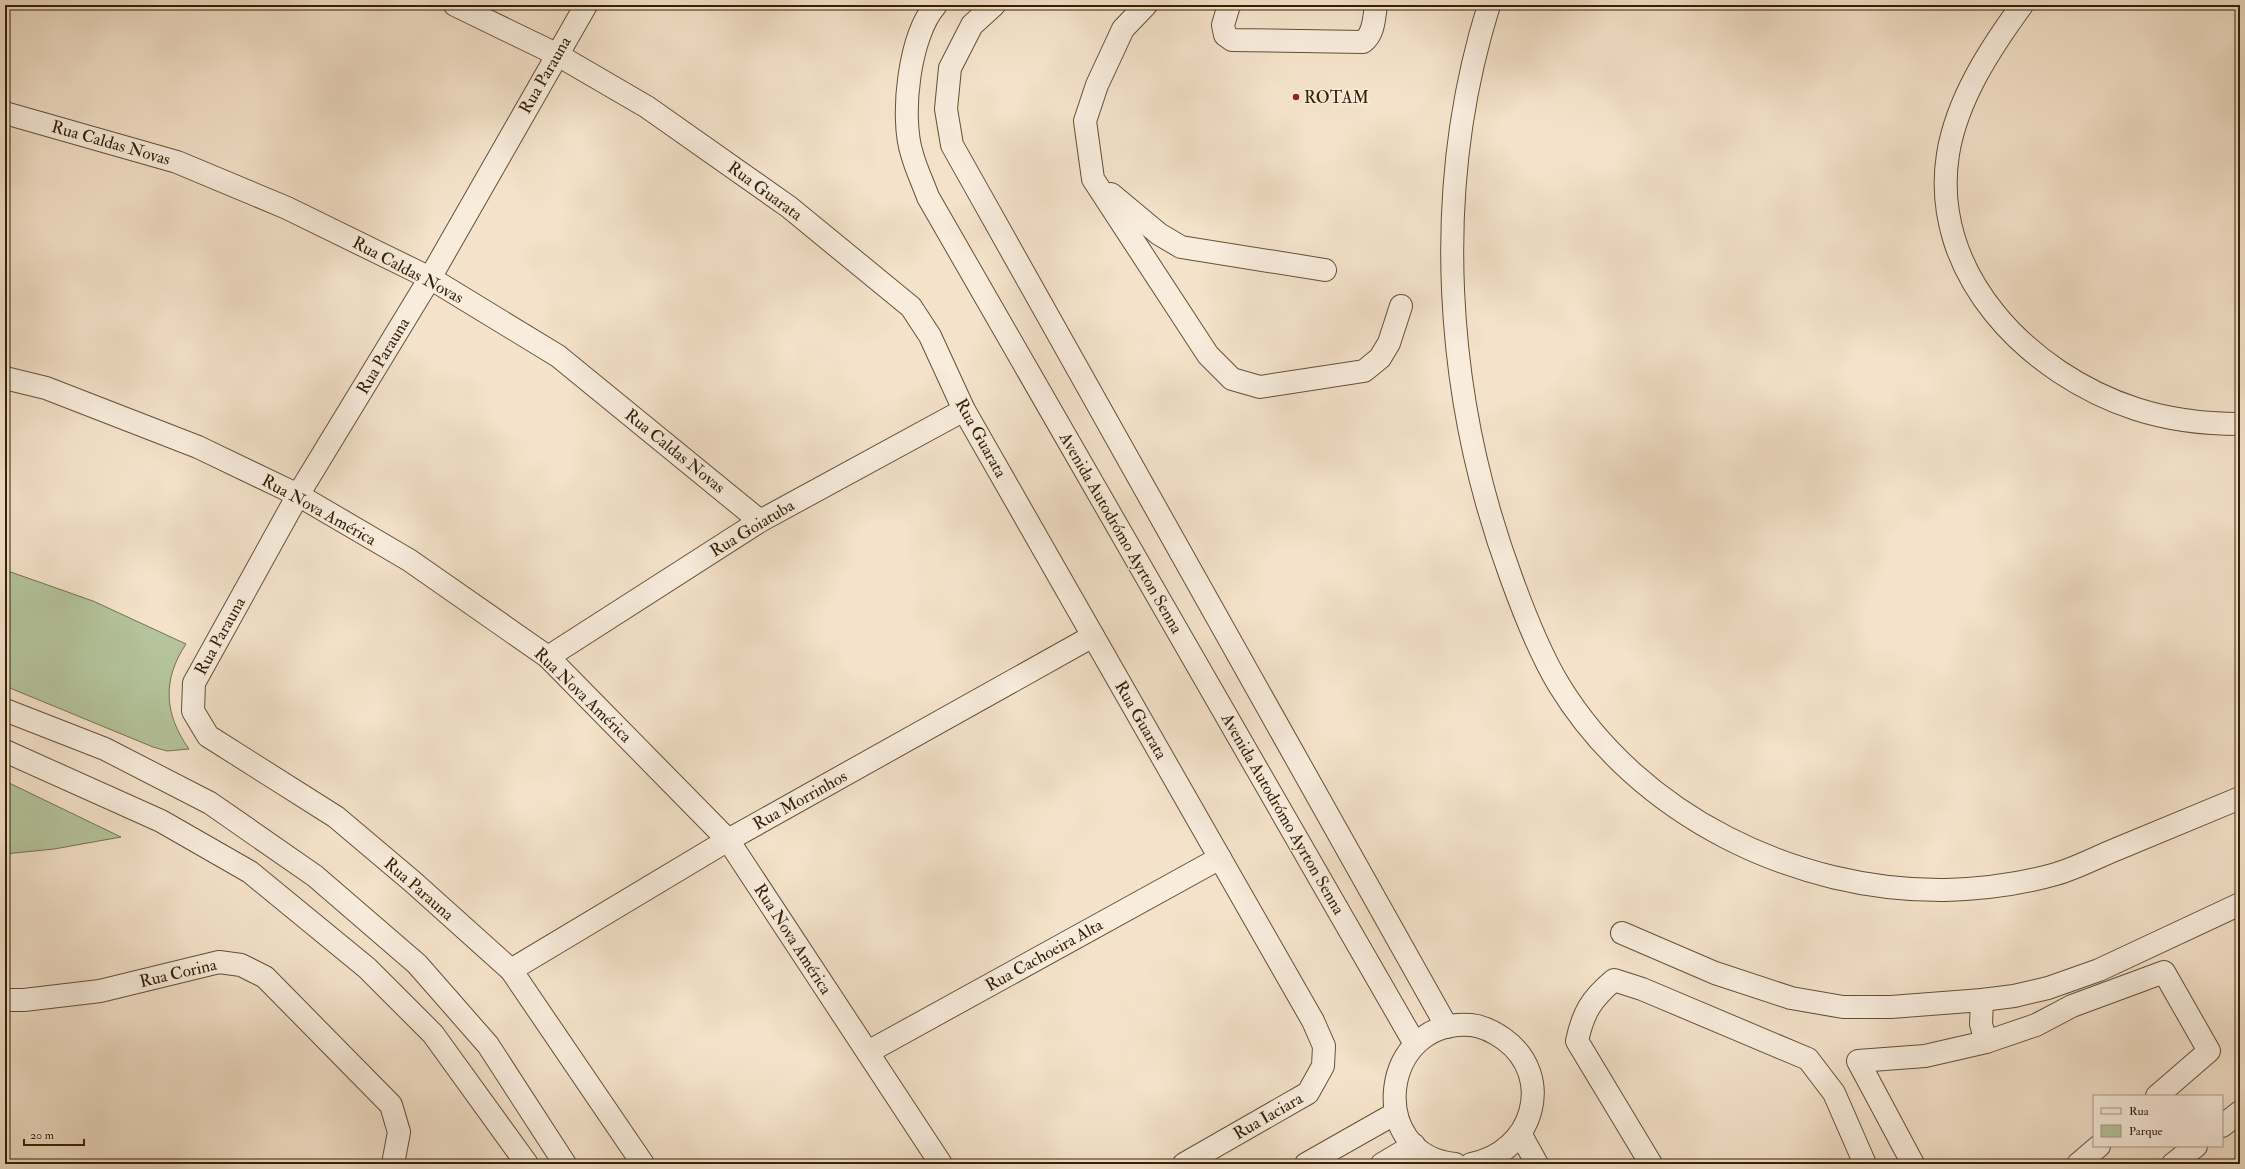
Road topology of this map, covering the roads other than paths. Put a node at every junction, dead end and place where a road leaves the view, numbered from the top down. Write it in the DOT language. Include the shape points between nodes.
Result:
graph roads {
  1 [pos="455,5"];
  2 [pos="586,5"];
  3 [pos="936,5"];
  4 [pos="994,5"];
  5 [pos="1146,5"];
  6 [pos="1229,5"];
  7 [pos="1376,5"];
  8 [pos="1489,5"];
  9 [pos="2022,5"];
  10 [pos="556,54"];
  11 [pos="5,113"];
  12 [pos="1093,180"];
  13 [pos="1325,270"];
  14 [pos="430,278"];
  15 [pos="1401,306"];
  16 [pos="5,378"];
  17 [pos="964,410"];
  18 [pos="2240,424"];
  19 [pos="298,495"];
  20 [pos="760,521"];
  21 [pos="1093,636"];
  22 [pos="548,657"];
  23 [pos="5,710"];
  24 [pos="5,751"];
  25 [pos="2240,798"];
  26 [pos="728,840"];
  27 [pos="1220,858"];
  28 [pos="2240,904"];
  29 [pos="1622,933"];
  30 [pos="512,970"];
  31 [pos="5,1000"];
  32 [pos="1982,1000"];
  33 [pos="1447,1027"];
  34 [pos="1986,1042"];
  35 [pos="1415,1044"];
  36 [pos="1324,1046"];
  37 [pos="868,1052"];
  38 [pos="2158,1095"];
  39 [pos="2240,1112"];
  40 [pos="1396,1113"];
  41 [pos="2223,1125"];
  42 [pos="1521,1135"];
  43 [pos="1414,1145"];
  44 [pos="2098,1147"];
  45 [pos="2195,1147"];
  46 [pos="1480,1163"];
  47 [pos="393,1164"];
  48 [pos="527,1164"];
  49 [pos="565,1164"];
  50 [pos="643,1164"];
  51 [pos="941,1164"];
  52 [pos="1184,1164"];
  53 [pos="1306,1164"];
  54 [pos="1382,1164"];
  55 [pos="1456,1164"];
  56 [pos="1536,1164"];
  57 [pos="1651,1164"];
  58 [pos="1864,1164"];
  59 [pos="1913,1164"];
  60 [pos="2078,1164"];
  61 [pos="2173,1164"];
  1 -- 10 [label="street, Rua Guarata"];
  2 -- 10 [label="street, Rua Parauna"];
  3 -- 35 [label="street, Avenida Autodrómo Ayrton Senna" via="914,50 906,104 911,153 928,197"];
  4 -- 33 [label="street" via="972,25 950,68 946,109 952,145"];
  5 -- 12 [label="street" via="1123,29 1097,85 1085,121"];
  6 -- 7 [label="street" via="1223,25 1225,35 1232,40 1363,42 1369,38 1372,31"];
  8 -- 25 [label="street" via="1472,66 1463,115 1453,216 1454,318 1467,418 1489,512 1538,643 1559,684 1575,707 1624,764 1678,808 1706,826 1770,858 1840,879 1912,889 1986,887 2058,874"];
  9 -- 18 [label="street" via="1998,38 1979,72 1960,112 1950,146 1946,201 1950,225 1966,270 1988,306 2009,329 2049,363 2080,384 2136,409 2165,417 2194,422"];
  10 -- 14 [label="street, Rua Parauna"];
  10 -- 17 [label="street, Rua Guarata" via="647,107 782,202 911,307 930,336"];
  11 -- 14 [label="street, Rua Caldas Novas" via="177,162 287,208"];
  12 -- 13 [label="street" via="1159,234 1181,247"];
  12 -- 15 [label="street" via="1208,355 1232,379 1260,387 1364,371 1380,358 1389,343"];
  14 -- 19 [label="street, Rua Parauna"];
  14 -- 20 [label="street, Rua Caldas Novas" via="558,356"];
  16 -- 19 [label="street, Rua Nova América" via="46,388 198,447"];
  17 -- 20 [label="street, Rua Goiatuba"];
  17 -- 21 [label="street, Rua Guarata"];
  19 -- 22 [label="street, Rua Nova América" via="409,560"];
  19 -- 30 [label="street, Rua Parauna" via="194,683 193,711 208,736 336,817"];
  20 -- 22 [label="street, Rua Goiatuba"];
  21 -- 26 [label="street, Rua Morrinhos"];
  21 -- 27 [label="street, Rua Guarata"];
  22 -- 26 [label="street, Rua Nova América"];
  23 -- 49 [label="street" via="104,749 210,803 315,876 417,964 488,1045"];
  24 -- 48 [label="street" via="161,820 250,872 367,968 433,1034"];
  26 -- 30 [label="street, Rua Morrinhos"];
  26 -- 37 [label="street, Rua Nova América"];
  27 -- 36 [label="street, Rua Guarata" via="1313,1021"];
  27 -- 37 [label="street, Rua Cachoeira Alta"];
  28 -- 32 [label="street" via="2099,970 2048,988"];
  29 -- 32 [label="street" via="1715,973 1792,998 1843,1006 1871,1007"];
  30 -- 50 [label="street, Rua Parauna"];
  31 -- 47 [label="street, Rua Corina" via="100,991 219,962 241,965 265,977 391,1105 399,1132"];
  32 -- 34 [label="street" via="1981,1024"];
  33 -- 35 [label="street" via="1430,1033"];
  33 -- 42 [label="street" via="1471,1025 1494,1032 1513,1046 1527,1066 1533,1089 1531,1113"];
  34 -- 38 [label="street" via="2036,1026 2072,1006 2164,972 2209,1051"];
  34 -- 59 [label="street" via="1925,1056 1858,1061"];
  35 -- 40 [label="street" via="1403,1059 1396,1076 1393,1094"];
  36 -- 52 [label="street, Rua Iaciara" via="1323,1066 1308,1093"];
  37 -- 51 [label="street, Rua Nova América"];
  39 -- 41 [label="street"];
  40 -- 43 [label="street" via="1403,1130"];
  40 -- 53 [label="street"];
  42 -- 46 [label="street" via="1505,1151"];
  42 -- 56 [label="street"];
  43 -- 54 [label="street"];
  43 -- 55 [label="street" via="1429,1156"];
  44 -- 60 [label="street"];
  45 -- 61 [label="street"];
  57 -- 58 [label="street" via="1577,1041 1582,1018 1598,992 1614,980 1642,989 1808,1059 1834,1093"];
}
